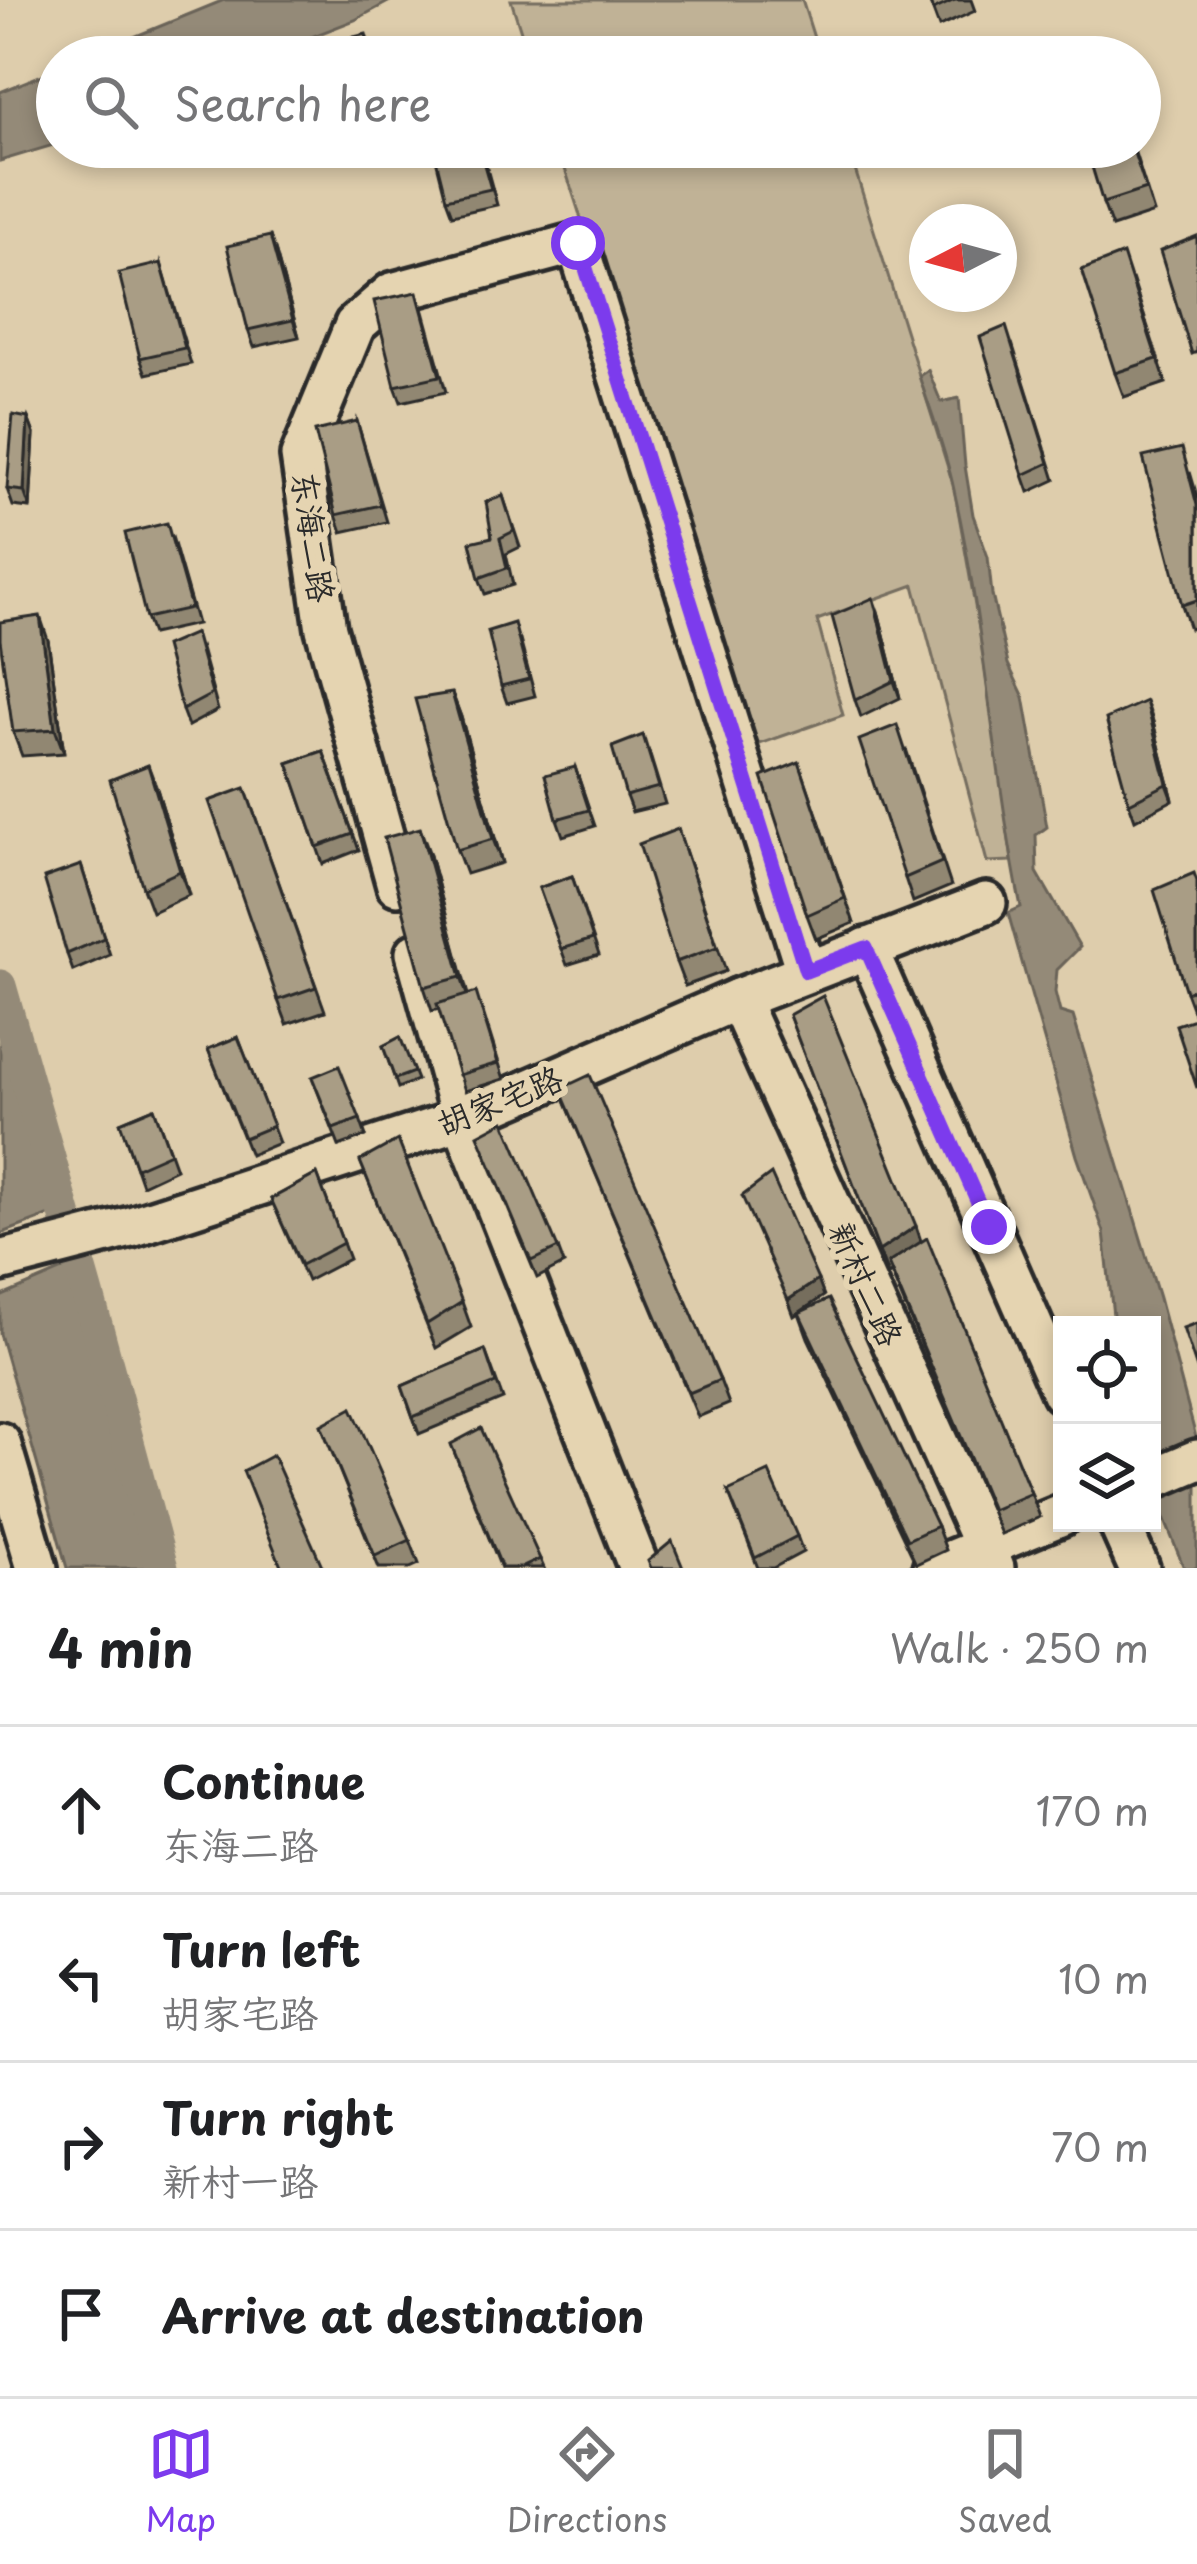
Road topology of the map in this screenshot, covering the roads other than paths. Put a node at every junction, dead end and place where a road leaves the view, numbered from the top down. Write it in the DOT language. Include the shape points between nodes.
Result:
graph roads {
  1 [pos="986,903"];
  2 [pos="866,948"];
  3 [pos="806,971"];
  4 [pos="739,999"];
  5 [pos="462,1119"];
  6 [pos="0,1261"];
  7 [pos="1053,1373"];
  8 [pos="0,1443"];
  9 [pos="1197,1460"];
  10 [pos="1161,1475"];
  11 [pos="1053,1520"];
  12 [pos="1123,1532"];
  13 [pos="989,1558"];
  14 [pos="37,1568"];
  15 [pos="638,1568"];
  16 [pos="933,1568"];
  17 [pos="1139,1568"];
  1 -- 2 [label="street, 胡家宅路"];
  2 -- 3 [label="street, 胡家宅路"];
  2 -- 7 [label="street"];
  3 -- 4 [label="street, 胡家宅路"];
  3 -- 5 [label="street, 东海二路" via="578,243 392,293 355,325 301,456 326,629"];
  4 -- 5 [label="street, 胡家宅路"];
  4 -- 13 [label="street, 新村二路"];
  5 -- 6 [label="street, 胡家宅路"];
  5 -- 15 [label="street, 东海二路"];
  8 -- 14 [label="street"];
  9 -- 10 [label="street"];
  11 -- 13 [label="street"];
  12 -- 17 [label="street"];
  13 -- 16 [label="street"];
}
